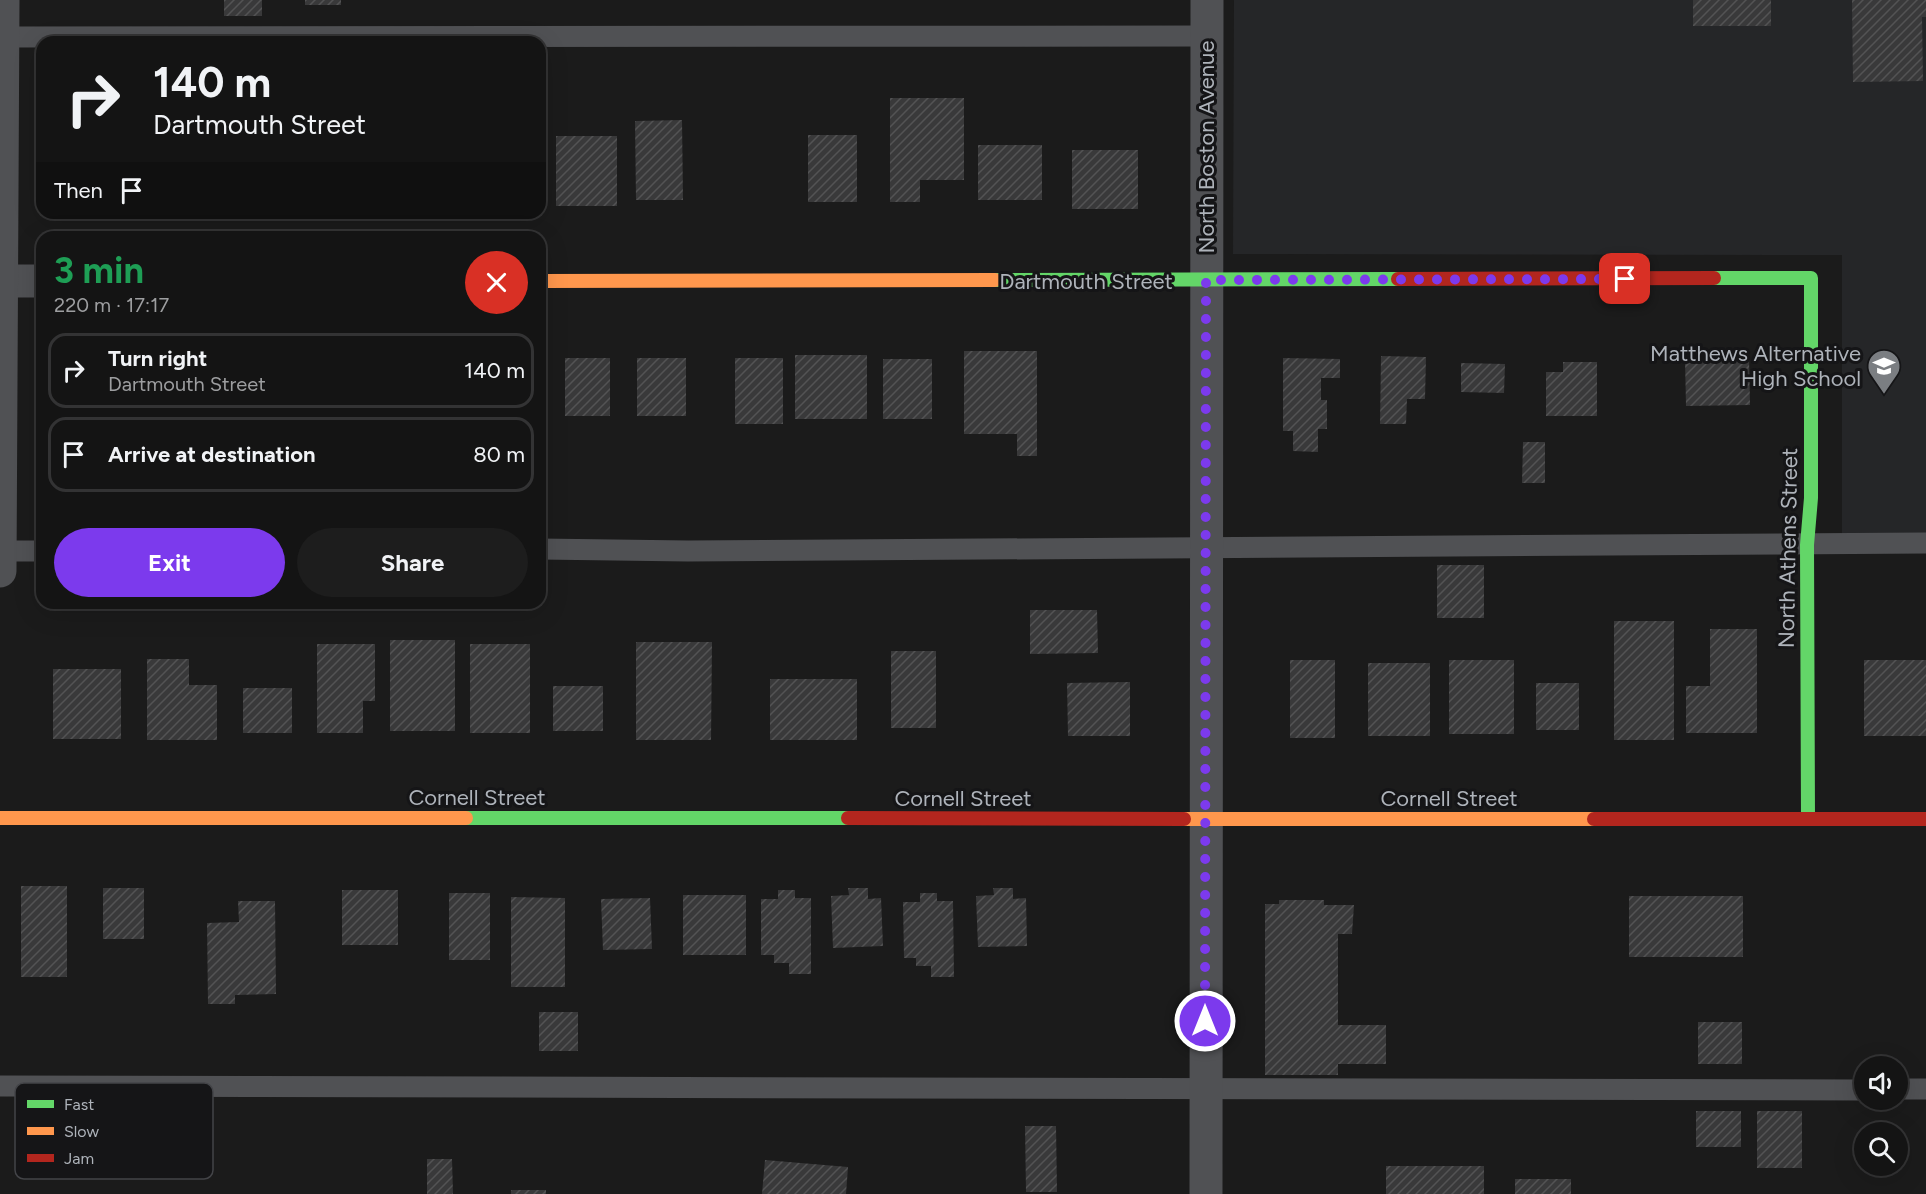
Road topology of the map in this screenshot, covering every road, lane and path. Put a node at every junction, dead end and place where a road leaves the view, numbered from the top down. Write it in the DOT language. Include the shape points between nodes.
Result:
graph roads {
  1 [pos="3,0"];
  2 [pos="1207,0"];
  3 [pos="1206,36"];
  4 [pos="2,37"];
  5 [pos="36,37"];
  6 [pos="546,37"];
  7 [pos="1811,278"];
  8 [pos="1206,280"];
  9 [pos="1,281"];
  10 [pos="36,281"];
  11 [pos="546,281"];
  12 [pos="1926,543"];
  13 [pos="1807,545"];
  14 [pos="546,549"];
  15 [pos="1205,549"];
  16 [pos="0,551"];
  17 [pos="36,551"];
  18 [pos="0,571"];
  19 [pos="0,818"];
  20 [pos="1205,819"];
  21 [pos="1808,819"];
  22 [pos="1926,819"];
  23 [pos="0,1086"];
  24 [pos="15,1086"];
  25 [pos="213,1086"];
  26 [pos="1206,1088"];
  27 [pos="1908,1089"];
  28 [pos="1926,1089"];
  29 [pos="1854,1090"];
  30 [pos="1206,1194"];
  1 -- 4 [label="street"];
  2 -- 3 [label="street, North Boston Avenue"];
  3 -- 6 [label="lane"];
  3 -- 8 [label="street, North Boston Avenue"];
  4 -- 5 [label="lane"];
  4 -- 9 [label="street"];
  7 -- 8 [label="street, Dartmouth Street"];
  7 -- 13 [label="street, North Athens Street" via="1811,498"];
  8 -- 11 [label="street, Dartmouth Street"];
  8 -- 15 [label="street, North Boston Avenue"];
  9 -- 10 [label="street"];
  9 -- 16 [label="street"];
  12 -- 13 [label="lane"];
  13 -- 15 [label="lane"];
  13 -- 21 [label="street, North Athens Street"];
  14 -- 15 [label="lane"];
  15 -- 20 [label="street, North Boston Avenue"];
  16 -- 17 [label="lane"];
  16 -- 18 [label="street"];
  19 -- 20 [label="street, Cornell Street"];
  20 -- 21 [label="street, Cornell Street"];
  20 -- 26 [label="street, North Boston Avenue"];
  21 -- 22 [label="street, Cornell Street"];
  23 -- 24 [label="lane"];
  25 -- 26 [label="lane"];
  26 -- 29 [label="lane"];
  26 -- 30 [label="street, North Boston Avenue"];
  27 -- 28 [label="lane"];
}
